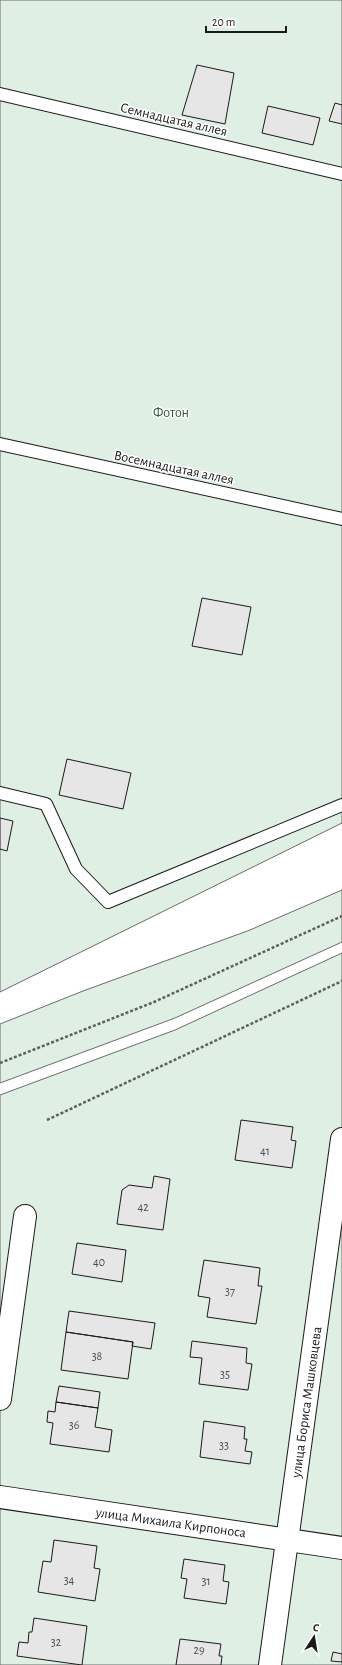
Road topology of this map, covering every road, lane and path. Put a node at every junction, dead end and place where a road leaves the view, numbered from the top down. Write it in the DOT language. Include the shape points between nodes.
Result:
graph roads {
  1 [pos="0,94"];
  2 [pos="342,174"];
  3 [pos="0,444"];
  4 [pos="342,519"];
  5 [pos="0,793"];
  6 [pos="342,805"];
  7 [pos="342,916"];
  8 [pos="342,982"];
  9 [pos="0,1063"];
  10 [pos="47,1120"];
  11 [pos="342,1139"];
  12 [pos="25,1216"];
  13 [pos="0,1399"];
  14 [pos="0,1497"];
  15 [pos="287,1539"];
  16 [pos="342,1548"];
  17 [pos="270,1665"];
  1 -- 2 [label="lane, Семнадцатая аллея"];
  3 -- 4 [label="lane, Восемнадцатая аллея"];
  5 -- 6 [label="lane" via="46,804 76,869 108,902"];
  7 -- 9 [label="path" via="154,1002"];
  8 -- 10 [label="path"];
  11 -- 15 [label="street, улица Бориса Машковцева"];
  12 -- 13 [label="street"];
  14 -- 15 [label="street, улица Михаила Кирпоноса"];
  15 -- 16 [label="street, улица Михаила Кирпоноса"];
  15 -- 17 [label="street, улица Бориса Машковцева"];
}
